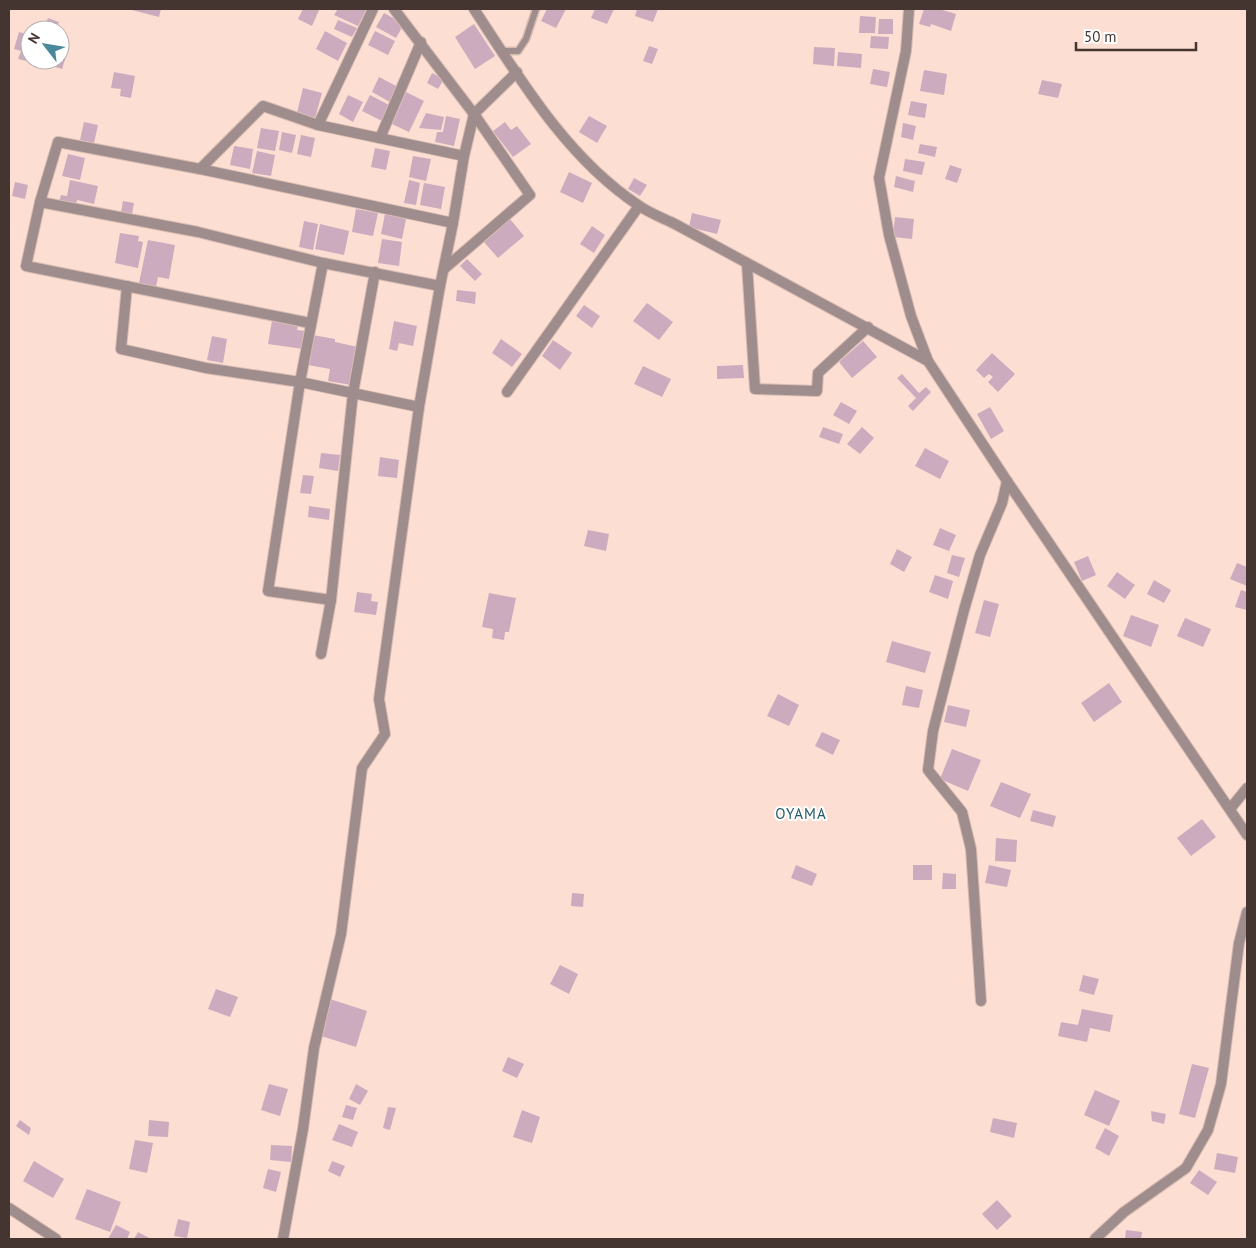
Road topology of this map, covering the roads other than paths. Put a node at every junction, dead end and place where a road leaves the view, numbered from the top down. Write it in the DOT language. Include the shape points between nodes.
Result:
graph roads {
  1 [pos="373,9"];
  2 [pos="394,9"];
  3 [pos="474,9"];
  4 [pos="536,9"];
  5 [pos="909,9"];
  6 [pos="421,42"];
  7 [pos="502,51"];
  8 [pos="517,72"];
  9 [pos="474,114"];
  10 [pos="318,125"];
  11 [pos="380,138"];
  12 [pos="464,156"];
  13 [pos="200,169"];
  14 [pos="40,202"];
  15 [pos="639,206"];
  16 [pos="453,223"];
  17 [pos="323,263"];
  18 [pos="747,264"];
  19 [pos="444,269"];
  20 [pos="375,272"];
  21 [pos="127,286"];
  22 [pos="440,286"];
  23 [pos="310,323"];
  24 [pos="868,327"];
  25 [pos="928,361"];
  26 [pos="300,382"];
  27 [pos="507,392"];
  28 [pos="353,393"];
  29 [pos="419,406"];
  30 [pos="1007,481"];
  31 [pos="331,600"];
  32 [pos="321,654"];
  33 [pos="1247,788"];
  34 [pos="1230,809"];
  35 [pos="1247,834"];
  36 [pos="1247,912"];
  37 [pos="981,1001"];
  38 [pos="9,1208"];
  39 [pos="56,1239"];
  40 [pos="283,1239"];
  41 [pos="1095,1239"];
  1 -- 10 [label="street"];
  2 -- 6 [label="street"];
  3 -- 7 [label="street"];
  4 -- 7 [label="lane" via="526,39 518,51"];
  5 -- 25 [label="street" via="906,51 879,178 889,235 911,316"];
  6 -- 9 [label="street"];
  6 -- 11 [label="street"];
  7 -- 8 [label="street"];
  8 -- 9 [label="street"];
  8 -- 15 [label="street" via="573,149"];
  9 -- 12 [label="street"];
  9 -- 19 [label="street" via="530,195"];
  10 -- 11 [label="street"];
  10 -- 13 [label="street" via="263,106"];
  11 -- 12 [label="street"];
  12 -- 16 [label="street"];
  13 -- 14 [label="street" via="58,142"];
  13 -- 16 [label="street"];
  14 -- 17 [label="street" via="198,232"];
  14 -- 21 [label="street" via="26,266"];
  15 -- 18 [label="street"];
  15 -- 27 [label="street"];
  16 -- 19 [label="street"];
  17 -- 20 [label="street"];
  17 -- 23 [label="street"];
  18 -- 24 [label="street"];
  18 -- 24 [label="street" via="755,389 817,391 818,373"];
  19 -- 22 [label="street"];
  20 -- 22 [label="street"];
  20 -- 28 [label="street"];
  21 -- 23 [label="street"];
  21 -- 26 [label="street" via="121,349 206,368"];
  22 -- 29 [label="street"];
  23 -- 26 [label="street"];
  24 -- 25 [label="street"];
  25 -- 30 [label="street"];
  26 -- 28 [label="street"];
  26 -- 31 [label="street" via="268,590"];
  28 -- 29 [label="street"];
  28 -- 31 [label="street"];
  29 -- 40 [label="street" via="379,699 385,734 362,768 341,934 314,1048"];
  30 -- 34 [label="street"];
  30 -- 37 [label="street" via="964,610 933,732 928,770 962,812 971,849"];
  31 -- 32 [label="street"];
  33 -- 34 [label="street"];
  34 -- 35 [label="street"];
  36 -- 41 [label="street" via="1238,944 1221,1084 1208,1130 1186,1168 1124,1212"];
  38 -- 39 [label="street"];
}
